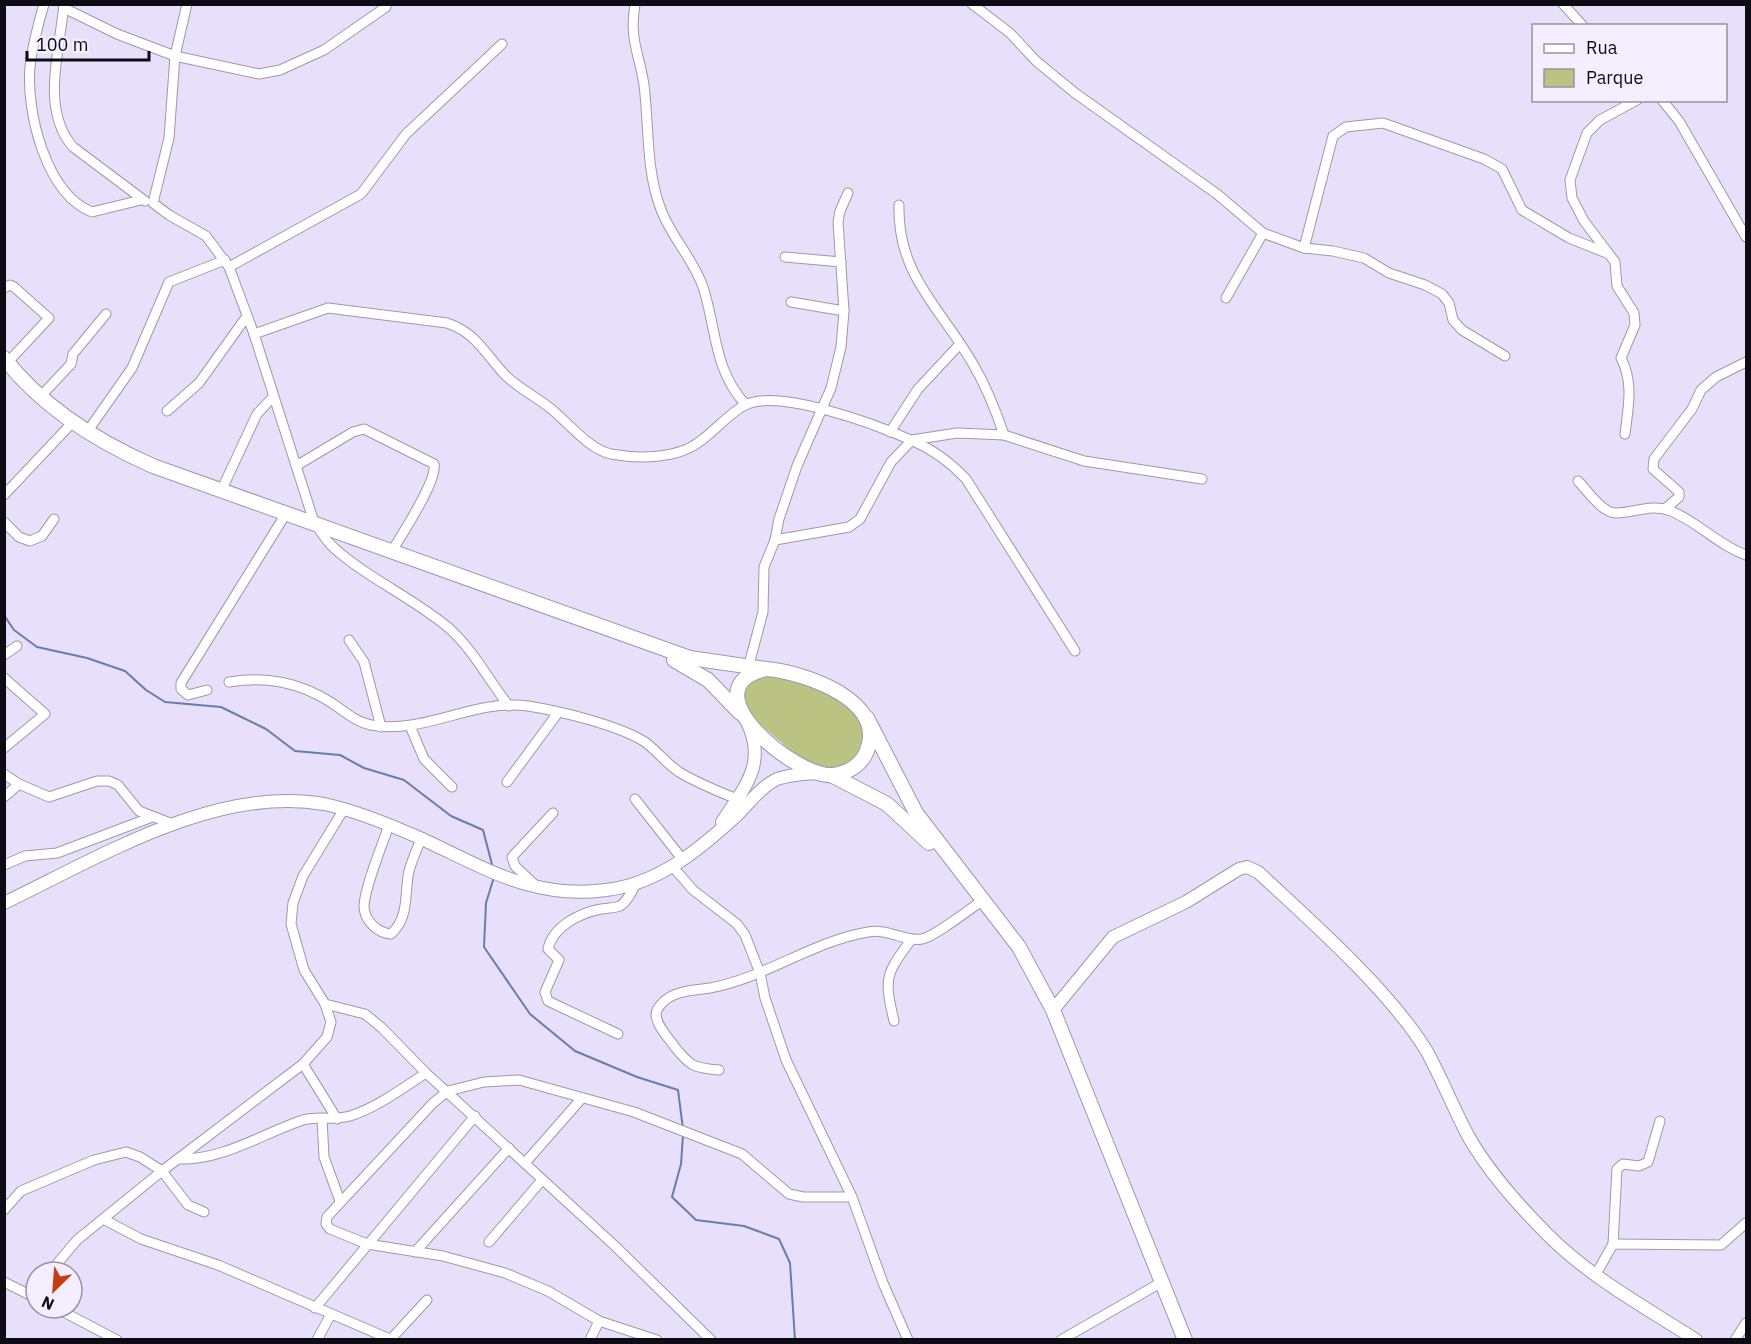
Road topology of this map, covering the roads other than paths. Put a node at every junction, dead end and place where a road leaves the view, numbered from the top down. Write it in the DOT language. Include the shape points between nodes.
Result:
graph roads {
  1 [pos="44,4"];
  2 [pos="187,4"];
  3 [pos="635,4"];
  4 [pos="972,4"];
  5 [pos="1564,5"];
  6 [pos="64,6"];
  7 [pos="386,8"];
  8 [pos="1581,24"];
  9 [pos="502,44"];
  10 [pos="175,56"];
  11 [pos="1633,102"];
  12 [pos="1664,102"];
  13 [pos="848,193"];
  14 [pos="141,200"];
  15 [pos="153,203"];
  16 [pos="899,205"];
  17 [pos="1263,233"];
  18 [pos="1746,237"];
  19 [pos="1304,248"];
  20 [pos="1609,254"];
  21 [pos="785,257"];
  22 [pos="841,262"];
  23 [pos="227,263"];
  24 [pos="4,288"];
  25 [pos="1226,298"];
  26 [pos="791,302"];
  27 [pos="844,311"];
  28 [pos="106,314"];
  29 [pos="248,316"];
  30 [pos="254,334"];
  31 [pos="960,344"];
  32 [pos="1505,356"];
  33 [pos="6,360"];
  34 [pos="1746,362"];
  35 [pos="41,396"];
  36 [pos="273,397"];
  37 [pos="746,405"];
  38 [pos="822,408"];
  39 [pos="167,411"];
  40 [pos="72,423"];
  41 [pos="87,432"];
  42 [pos="890,432"];
  43 [pos="1625,434"];
  44 [pos="1004,435"];
  45 [pos="912,440"];
  46 [pos="296,466"];
  47 [pos="1202,479"];
  48 [pos="1578,481"];
  49 [pos="222,489"];
  50 [pos="4,495"];
  51 [pos="1665,509"];
  52 [pos="287,512"];
  53 [pos="54,519"];
  54 [pos="4,522"];
  55 [pos="314,522"];
  56 [pos="775,540"];
  57 [pos="392,551"];
  58 [pos="1746,555"];
  59 [pos="601,626"];
  60 [pos="349,640"];
  61 [pos="17,646"];
  62 [pos="1075,651"];
  63 [pos="4,655"];
  64 [pos="748,668"];
  65 [pos="766,669"];
  66 [pos="4,678"];
  67 [pos="229,682"];
  68 [pos="207,690"];
  69 [pos="509,706"];
  70 [pos="557,714"];
  71 [pos="867,718"];
  72 [pos="744,719"];
  73 [pos="410,726"];
  74 [pos="381,727"];
  75 [pos="4,748"];
  76 [pos="4,774"];
  77 [pos="824,774"];
  78 [pos="507,782"];
  79 [pos="20,784"];
  80 [pos="452,787"];
  81 [pos="4,797"];
  82 [pos="635,799"];
  83 [pos="737,799"];
  84 [pos="344,809"];
  85 [pos="553,813"];
  86 [pos="152,817"];
  87 [pos="175,825"];
  88 [pos="389,825"];
  89 [pos="711,838"];
  90 [pos="421,839"];
  91 [pos="678,863"];
  92 [pos="4,865"];
  93 [pos="961,873"];
  94 [pos="636,883"];
  95 [pos="541,890"];
  96 [pos="983,900"];
  97 [pos="4,903"];
  98 [pos="911,940"];
  99 [pos="760,973"];
  100 [pos="325,1004"];
  101 [pos="1053,1010"];
  102 [pos="894,1021"];
  103 [pos="618,1034"];
  104 [pos="303,1064"];
  105 [pos="719,1070"];
  106 [pos="426,1073"];
  107 [pos="448,1091"];
  108 [pos="582,1098"];
  109 [pos="475,1116"];
  110 [pos="322,1119"];
  111 [pos="337,1119"];
  112 [pos="1660,1121"];
  113 [pos="509,1148"];
  114 [pos="178,1159"];
  115 [pos="525,1163"];
  116 [pos="162,1171"];
  117 [pos="542,1180"];
  118 [pos="852,1197"];
  119 [pos="340,1201"];
  120 [pos="4,1210"];
  121 [pos="204,1212"];
  122 [pos="104,1220"];
  123 [pos="1746,1223"];
  124 [pos="489,1242"];
  125 [pos="366,1244"];
  126 [pos="1613,1244"];
  127 [pos="415,1252"];
  128 [pos="60,1260"];
  129 [pos="1594,1276"];
  130 [pos="4,1282"];
  131 [pos="1162,1282"];
  132 [pos="4,1287"];
  133 [pos="16,1289"];
  134 [pos="24,1292"];
  135 [pos="427,1300"];
  136 [pos="315,1308"];
  137 [pos="331,1314"];
  138 [pos="79,1320"];
  139 [pos="599,1321"];
  140 [pos="1746,1323"];
  141 [pos="392,1339"];
  142 [pos="1185,1339"];
  143 [pos="117,1340"];
  144 [pos="317,1340"];
  145 [pos="590,1340"];
  146 [pos="657,1340"];
  147 [pos="711,1340"];
  148 [pos="908,1340"];
  149 [pos="1061,1340"];
  150 [pos="1696,1340"];
  151 [pos="1735,1340"];
  1 -- 14 [label="street" via="30,70 36,127 53,175 70,198 92,212"];
  2 -- 10 [label="street"];
  3 -- 37 [label="street" via="631,27 644,84 646,125 659,206 702,284 721,367"];
  4 -- 17 [label="street" via="1010,33 1074,93 1217,195"];
  5 -- 8 [label="street"];
  6 -- 10 [label="street" via="117,34"];
  6 -- 14 [label="street" via="55,110 64,137"];
  7 -- 10 [label="street" via="324,50 270,73"];
  9 -- 23 [label="street" via="406,134 361,194"];
  10 -- 15 [label="street" via="169,138"];
  11 -- 20 [label="street" via="1600,120 1587,133 1570,180 1572,198 1584,221"];
  12 -- 18 [label="street" via="1679,121"];
  13 -- 22 [label="street" via="838,222"];
  14 -- 15 [label="street"];
  15 -- 23 [label="street" via="206,236"];
  16 -- 31 [label="street" via="898,231 905,255 920,285"];
  17 -- 19 [label="street"];
  17 -- 25 [label="street"];
  19 -- 20 [label="street" via="1333,136 1346,127 1383,123 1502,169 1522,210 1569,238"];
  19 -- 32 [label="street" via="1364,258 1389,273 1433,289 1449,303 1453,320 1462,330"];
  20 -- 43 [label="street" via="1615,262 1617,286 1634,313 1635,325 1621,358 1630,392"];
  21 -- 22 [label="street"];
  22 -- 27 [label="street"];
  23 -- 29 [label="street"];
  23 -- 41 [label="street" via="170,282 132,368"];
  24 -- 33 [label="street" via="10,285 49,318"];
  26 -- 27 [label="street"];
  27 -- 38 [label="street" via="841,347"];
  28 -- 35 [label="street" via="73,354 71,364"];
  29 -- 30 [label="street"];
  29 -- 39 [label="street" via="199,383"];
  30 -- 36 [label="street"];
  30 -- 37 [label="street" via="328,308 462,328 475,336 484,352 509,378 609,454 644,457 669,454 697,444"];
  31 -- 42 [label="street" via="918,389"];
  31 -- 44 [label="street" via="994,406"];
  33 -- 35 [label="main road"];
  34 -- 51 [label="street" via="1716,377 1701,390 1654,459 1653,469 1678,492 1679,497"];
  35 -- 40 [label="main road"];
  36 -- 46 [label="street"];
  36 -- 49 [label="street" via="257,414"];
  37 -- 38 [label="street" via="777,400"];
  38 -- 42 [label="street"];
  38 -- 56 [label="street" via="797,466"];
  40 -- 41 [label="main road"];
  40 -- 50 [label="street"];
  41 -- 49 [label="main road" via="153,466"];
  42 -- 45 [label="street"];
  44 -- 45 [label="street" via="957,433"];
  44 -- 47 [label="street" via="1084,461"];
  45 -- 56 [label="street" via="891,462 860,519 849,527"];
  45 -- 62 [label="street" via="951,464 966,479"];
  46 -- 55 [label="street"];
  46 -- 57 [label="street" via="364,429 434,464 436,470 430,483"];
  48 -- 51 [label="street" via="1616,513"];
  49 -- 52 [label="main road"];
  51 -- 58 [label="street"];
  52 -- 55 [label="main road"];
  52 -- 68 [label="street" via="181,683 181,689 188,694"];
  53 -- 54 [label="street" via="42,536 30,542"];
  55 -- 57 [label="main road"];
  55 -- 69 [label="street" via="331,546 451,630"];
  56 -- 64 [label="street" via="764,567 763,612"];
  57 -- 59 [label="main road"];
  59 -- 64 [label="main road" via="690,658"];
  59 -- 72 [label="main road" via="697,672"];
  60 -- 74 [label="street" via="364,662"];
  61 -- 63 [label="street"];
  64 -- 65 [label="main road"];
  65 -- 71 [label="main road" via="793,673 832,689 860,707"];
  65 -- 72 [label="main road" via="756,671 742,684 738,704"];
  66 -- 75 [label="street" via="45,714"];
  67 -- 74 [label="street" via="253,678 284,681 319,695 356,720"];
  69 -- 70 [label="street"];
  69 -- 73 [label="street"];
  70 -- 78 [label="street"];
  70 -- 83 [label="street" via="630,734 679,771"];
  71 -- 77 [label="main road" via="870,744 865,756 850,770"];
  71 -- 93 [label="main road" via="905,797"];
  72 -- 77 [label="main road" via="762,737"];
  72 -- 83 [label="street" via="755,739 757,755"];
  73 -- 74 [label="street"];
  73 -- 80 [label="street" via="424,759"];
  76 -- 79 [label="street"];
  77 -- 89 [label="street" via="795,774 766,786"];
  77 -- 93 [label="main road" via="887,804"];
  79 -- 81 [label="street"];
  79 -- 86 [label="street" via="49,797 109,780 139,811"];
  82 -- 91 [label="street"];
  83 -- 89 [label="street"];
  84 -- 87 [label="street" via="291,802 249,804"];
  84 -- 88 [label="street"];
  84 -- 100 [label="street" via="303,876 293,903 291,924 304,970"];
  85 -- 95 [label="street" via="512,857 515,866"];
  86 -- 87 [label="street"];
  86 -- 92 [label="street" via="57,853 25,856"];
  87 -- 97 [label="street"];
  88 -- 90 [label="street"];
  88 -- 90 [label="street" via="364,905 370,923 384,933 391,934 399,927 410,869"];
  89 -- 91 [label="street"];
  90 -- 95 [label="street" via="495,874"];
  91 -- 94 [label="street"];
  91 -- 99 [label="street" via="693,890 737,924"];
  93 -- 96 [label="main road"];
  94 -- 95 [label="street" via="586,892"];
  94 -- 103 [label="street" via="626,902 618,907 586,912 571,920 548,949 559,960 545,992 548,1000"];
  96 -- 98 [label="street" via="924,939"];
  96 -- 101 [label="main road" via="1019,947"];
  98 -- 99 [label="street" via="871,931 841,938"];
  98 -- 102 [label="street" via="888,974 886,989"];
  99 -- 105 [label="street" via="671,996 657,1011 656,1019 664,1033 687,1062 696,1068"];
  99 -- 118 [label="street" via="786,1060"];
  100 -- 104 [label="street" via="331,1022 327,1037"];
  100 -- 106 [label="street" via="365,1014"];
  101 -- 129 [label="street" via="1113,937 1186,902 1239,869 1247,867 1258,872 1396,1012 1425,1050 1479,1152 1548,1234"];
  101 -- 131 [label="main road"];
  104 -- 111 [label="street"];
  104 -- 114 [label="street"];
  106 -- 107 [label="street"];
  106 -- 111 [label="street" via="352,1116"];
  107 -- 108 [label="street" via="484,1082 519,1080"];
  107 -- 109 [label="street"];
  107 -- 119 [label="street"];
  108 -- 115 [label="street"];
  108 -- 118 [label="street" via="634,1112 742,1154 789,1194"];
  109 -- 113 [label="street"];
  109 -- 125 [label="street"];
  110 -- 111 [label="street"];
  110 -- 114 [label="street" via="306,1119 200,1160"];
  110 -- 119 [label="street" via="324,1157"];
  112 -- 126 [label="street" via="1648,1162 1617,1168"];
  113 -- 115 [label="street"];
  113 -- 127 [label="street"];
  114 -- 116 [label="street"];
  115 -- 117 [label="street"];
  116 -- 120 [label="street" via="126,1152 21,1191"];
  116 -- 121 [label="street" via="188,1205"];
  116 -- 122 [label="street"];
  117 -- 124 [label="street"];
  117 -- 147 [label="street"];
  118 -- 148 [label="street"];
  119 -- 125 [label="street" via="326,1224"];
  122 -- 128 [label="street" via="77,1240"];
  122 -- 136 [label="street" via="141,1239 218,1265"];
  123 -- 126 [label="street" via="1721,1245"];
  125 -- 127 [label="street"];
  125 -- 136 [label="street"];
  126 -- 129 [label="street"];
  127 -- 139 [label="street" via="505,1273 548,1291"];
  129 -- 150 [label="street"];
  130 -- 133 [label="street"];
  131 -- 142 [label="main road"];
  131 -- 149 [label="street"];
  132 -- 133 [label="street"];
  133 -- 134 [label="street"];
  135 -- 141 [label="street"];
  136 -- 137 [label="street"];
  137 -- 141 [label="street"];
  137 -- 144 [label="street"];
  138 -- 143 [label="street"];
  139 -- 145 [label="street"];
  139 -- 146 [label="street"];
  140 -- 151 [label="street"];
}
